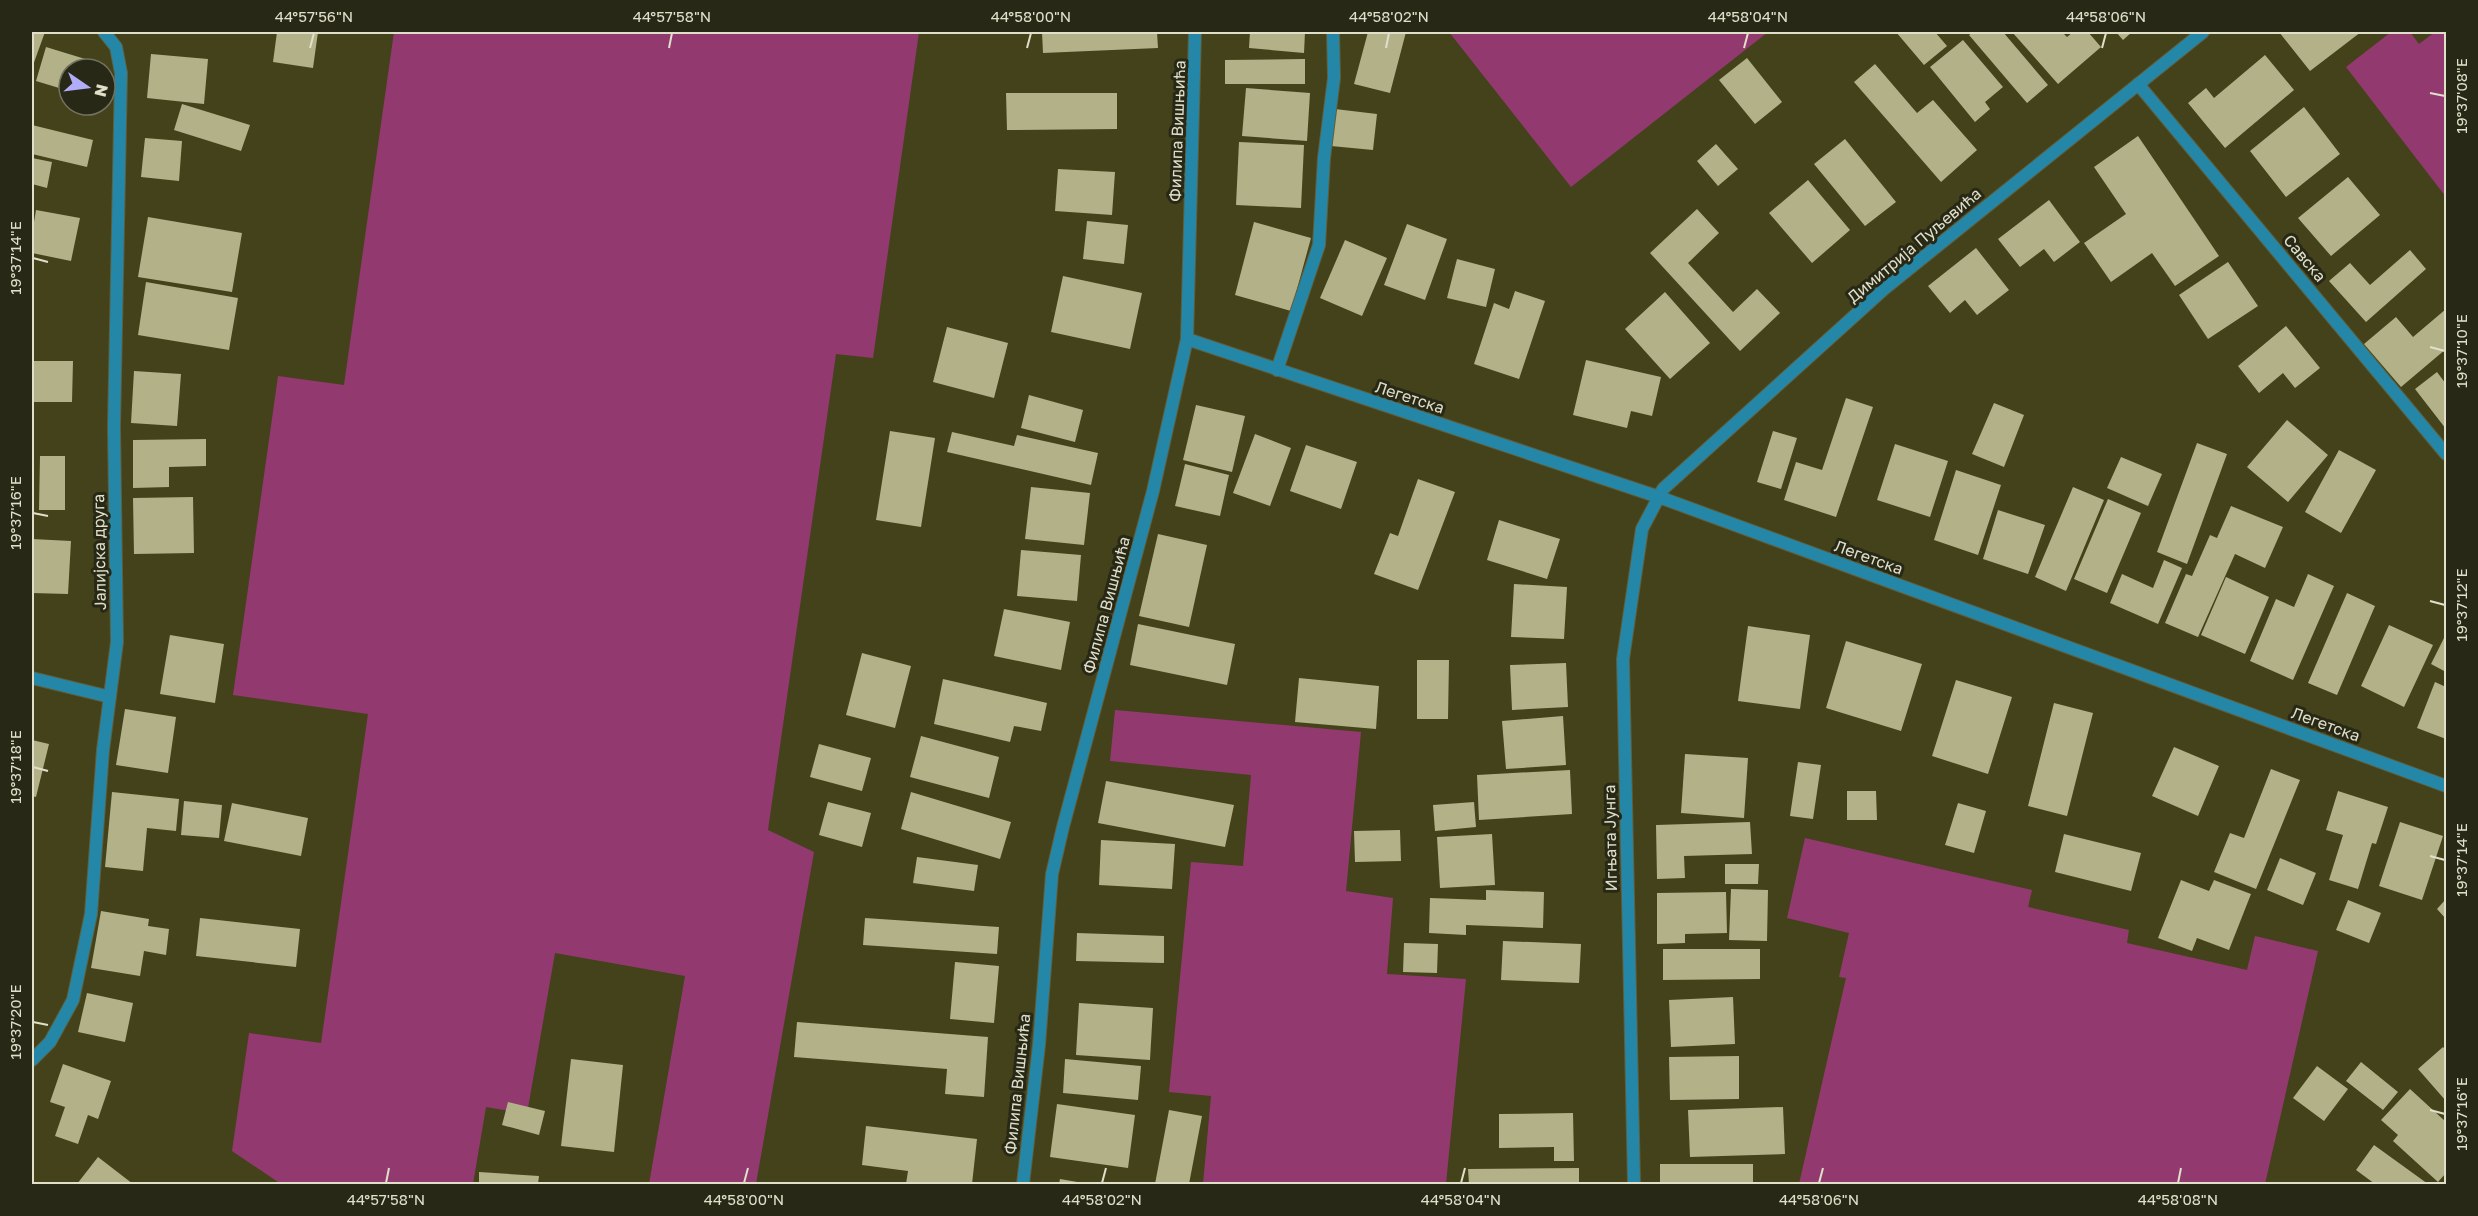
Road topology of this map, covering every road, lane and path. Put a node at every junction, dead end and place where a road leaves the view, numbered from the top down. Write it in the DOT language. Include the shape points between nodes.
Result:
graph roads {
  1 [pos="104,32"];
  2 [pos="1195,32"];
  3 [pos="1333,32"];
  4 [pos="2203,32"];
  5 [pos="2138,84"];
  6 [pos="1187,339"];
  7 [pos="1277,370"];
  8 [pos="2446,454"];
  9 [pos="1659,497"];
  10 [pos="32,678"];
  11 [pos="110,697"];
  12 [pos="2446,786"];
  13 [pos="32,1060"];
  14 [pos="1023,1185"];
  15 [pos="1634,1185"];
  1 -- 11 [label="street, Јалијска друга" via="116,47 121,73 114,427 117,642"];
  2 -- 6 [label="street, Филипа Вишњића"];
  3 -- 7 [label="street" via="1334,78 1324,158 1320,245"];
  4 -- 5 [label="street, Димитрија Пуљевића"];
  5 -- 8 [label="street, Савска"];
  5 -- 9 [label="street, Димитрија Пуљевића" via="1884,289 1691,462"];
  6 -- 7 [label="street, Легетска"];
  6 -- 14 [label="street, Филипа Вишњића" via="1153,491 1052,874"];
  7 -- 9 [label="street, Легетска"];
  9 -- 12 [label="street, Легетска"];
  9 -- 15 [label="street, Игњата Јунга" via="1642,529 1623,658"];
  10 -- 11 [label="street"];
  11 -- 13 [label="street, Јалијска друга" via="91,914 73,1000 50,1042"];
}
